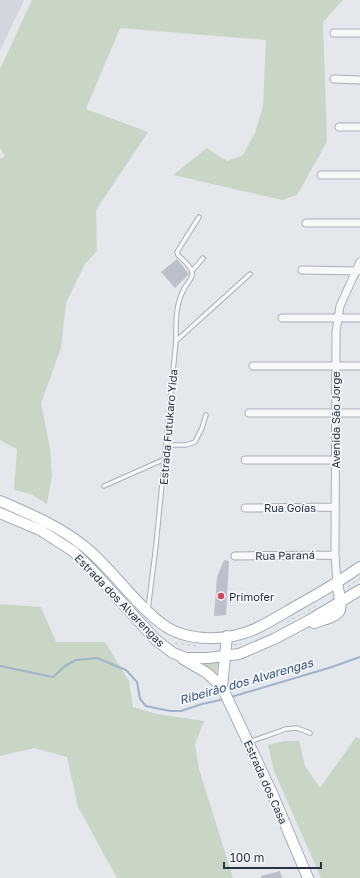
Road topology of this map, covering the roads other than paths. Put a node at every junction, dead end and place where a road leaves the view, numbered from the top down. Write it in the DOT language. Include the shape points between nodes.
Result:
graph roads {
  1 [pos="334,33"];
  2 [pos="360,33"];
  3 [pos="334,79"];
  4 [pos="360,80"];
  5 [pos="338,127"];
  6 [pos="360,127"];
  7 [pos="321,175"];
  8 [pos="360,175"];
  9 [pos="199,217"];
  10 [pos="306,223"];
  11 [pos="360,223"];
  12 [pos="203,258"];
  13 [pos="360,262"];
  14 [pos="302,270"];
  15 [pos="192,271"];
  16 [pos="358,271"];
  17 [pos="250,274"];
  18 [pos="282,318"];
  19 [pos="337,318"];
  20 [pos="360,318"];
  21 [pos="176,341"];
  22 [pos="253,366"];
  23 [pos="335,366"];
  24 [pos="360,366"];
  25 [pos="249,413"];
  26 [pos="335,413"];
  27 [pos="360,413"];
  28 [pos="206,415"];
  29 [pos="166,445"];
  30 [pos="165,459"];
  31 [pos="245,460"];
  32 [pos="335,460"];
  33 [pos="104,486"];
  34 [pos="0,500"];
  35 [pos="335,507"];
  36 [pos="245,508"];
  37 [pos="0,513"];
  38 [pos="335,555"];
  39 [pos="235,556"];
  40 [pos="360,567"];
  41 [pos="337,583"];
  42 [pos="353,586"];
  43 [pos="340,597"];
  44 [pos="147,611"];
  45 [pos="227,641"];
  46 [pos="239,654"];
  47 [pos="180,656"];
  48 [pos="225,657"];
  49 [pos="223,674"];
  50 [pos="223,690"];
  51 [pos="310,733"];
  52 [pos="248,742"];
  53 [pos="308,878"];
  1 -- 2 [label="street"];
  3 -- 4 [label="street"];
  5 -- 6 [label="street"];
  7 -- 8 [label="street"];
  9 -- 15 [label="lane" via="178,252"];
  10 -- 11 [label="street"];
  12 -- 15 [label="lane, Estrada Futukaro Yida"];
  13 -- 16 [label="street, Avenida São Jorge"];
  14 -- 16 [label="street"];
  15 -- 21 [label="lane, Estrada Futukaro Yida" via="178,303"];
  16 -- 19 [label="street, Avenida São Jorge" via="340,306"];
  17 -- 21 [label="lane"];
  18 -- 19 [label="street"];
  19 -- 20 [label="street"];
  19 -- 23 [label="street, Avenida São Jorge"];
  21 -- 29 [label="lane, Estrada Futukaro Yida"];
  22 -- 23 [label="street"];
  23 -- 24 [label="street"];
  23 -- 26 [label="street, Avenida São Jorge"];
  25 -- 26 [label="street"];
  26 -- 27 [label="street"];
  26 -- 32 [label="street, Avenida São Jorge"];
  28 -- 29 [label="lane" via="195,442 186,445"];
  29 -- 30 [label="lane, Estrada Futukaro Yida"];
  30 -- 33 [label="lane"];
  30 -- 44 [label="lane, Estrada Futukaro Yida"];
  31 -- 32 [label="street"];
  32 -- 35 [label="street, Avenida São Jorge"];
  34 -- 44 [label="main road, Estrada dos Alvarengas" via="55,526 85,547"];
  35 -- 36 [label="street, Rua Goías"];
  35 -- 38 [label="street, Avenida São Jorge"];
  37 -- 47 [label="main road, Estrada dos Alvarengas" via="40,530 73,551 156,640"];
  38 -- 39 [label="street, Rua Paraná"];
  38 -- 41 [label="street, Avenida São Jorge"];
  40 -- 42 [label="main road, Estrada dos Alvarengas"];
  41 -- 42 [label="main road, Estrada dos Alvarengas"];
  41 -- 43 [label="main road"];
  41 -- 45 [label="main road, Estrada dos Alvarengas" via="255,629"];
  42 -- 43 [label="main road, Estrada dos Alvarengas"];
  43 -- 46 [label="main road, Estrada dos Alvarengas" via="294,629"];
  44 -- 45 [label="main road, Estrada dos Alvarengas" via="164,626 182,634"];
  45 -- 48 [label="main road"];
  46 -- 48 [label="main road, Estrada dos Alvarengas"];
  46 -- 49 [label="main road" via="230,662"];
  47 -- 48 [label="main road, Estrada dos Alvarengas" via="192,659"];
  47 -- 50 [label="main road" via="207,674"];
  48 -- 49 [label="main road"];
  49 -- 50 [label="main road"];
  50 -- 52 [label="main road, Estrada dos Casa"];
  51 -- 52 [label="lane" via="297,728 286,729"];
  52 -- 53 [label="main road, Estrada dos Casa"];
}
